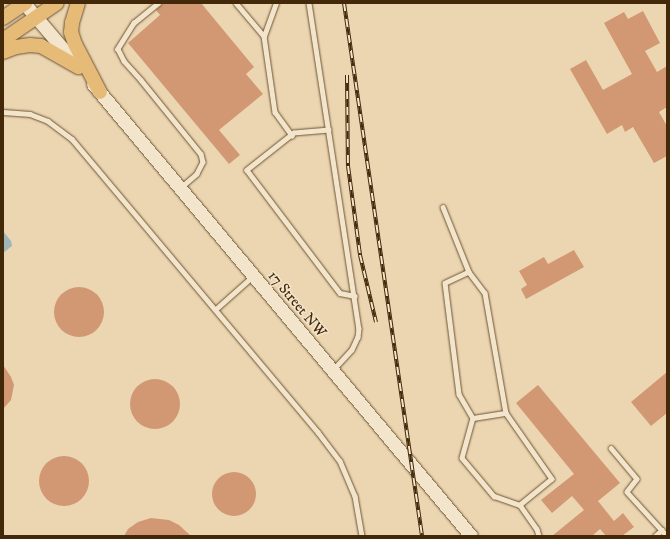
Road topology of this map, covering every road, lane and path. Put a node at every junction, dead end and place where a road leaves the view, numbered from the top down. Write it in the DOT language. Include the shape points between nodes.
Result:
graph roads {
  1 [pos="25,3"];
  2 [pos="57,3"];
  3 [pos="78,3"];
  4 [pos="159,3"];
  5 [pos="236,3"];
  6 [pos="276,3"];
  7 [pos="309,3"];
  8 [pos="36,17"];
  9 [pos="3,18"];
  10 [pos="264,36"];
  11 [pos="3,40"];
  12 [pos="3,52"];
  13 [pos="78,67"];
  14 [pos="100,92"];
  15 [pos="3,112"];
  16 [pos="329,130"];
  17 [pos="292,135"];
  18 [pos="180,189"];
  19 [pos="443,206"];
  20 [pos="469,272"];
  21 [pos="254,276"];
  22 [pos="354,296"];
  23 [pos="216,309"];
  24 [pos="332,370"];
  25 [pos="506,413"];
  26 [pos="473,418"];
  27 [pos="611,448"];
  28 [pos="520,505"];
  29 [pos="662,530"];
  30 [pos="362,536"];
  31 [pos="471,536"];
  32 [pos="539,536"];
  33 [pos="656,536"];
  34 [pos="667,536"];
  1 -- 8 [label="main road"];
  1 -- 9 [label="main road"];
  2 -- 8 [label="main road"];
  3 -- 14 [label="main road" via="71,32"];
  4 -- 18 [label="lane" via="134,23 118,49 124,61 201,154 203,162 197,174"];
  5 -- 10 [label="lane"];
  6 -- 10 [label="lane"];
  7 -- 16 [label="lane"];
  8 -- 11 [label="main road"];
  8 -- 13 [label="main road"];
  10 -- 17 [label="lane" via="275,112"];
  12 -- 13 [label="main road" via="16,47 41,46"];
  13 -- 14 [label="main road, 17 Street NW"];
  14 -- 18 [label="main road, 17 Street NW"];
  15 -- 23 [label="lane" via="30,114 48,121 72,139"];
  16 -- 17 [label="lane"];
  16 -- 22 [label="lane"];
  17 -- 22 [label="lane" via="247,170 340,293"];
  18 -- 21 [label="main road, 17 Street NW"];
  19 -- 20 [label="lane"];
  20 -- 25 [label="lane" via="485,293"];
  20 -- 26 [label="lane" via="445,283 459,394"];
  21 -- 23 [label="lane"];
  21 -- 24 [label="main road, 17 Street NW"];
  22 -- 24 [label="lane" via="358,337 352,350"];
  23 -- 30 [label="lane" via="340,461 355,496"];
  24 -- 31 [label="main road, 17 Street NW"];
  25 -- 26 [label="lane"];
  25 -- 28 [label="lane" via="552,479"];
  26 -- 28 [label="lane" via="462,458 494,496"];
  27 -- 29 [label="lane" via="637,479 627,492"];
  28 -- 32 [label="lane" via="537,528"];
  29 -- 33 [label="lane"];
  29 -- 34 [label="lane"];
}
